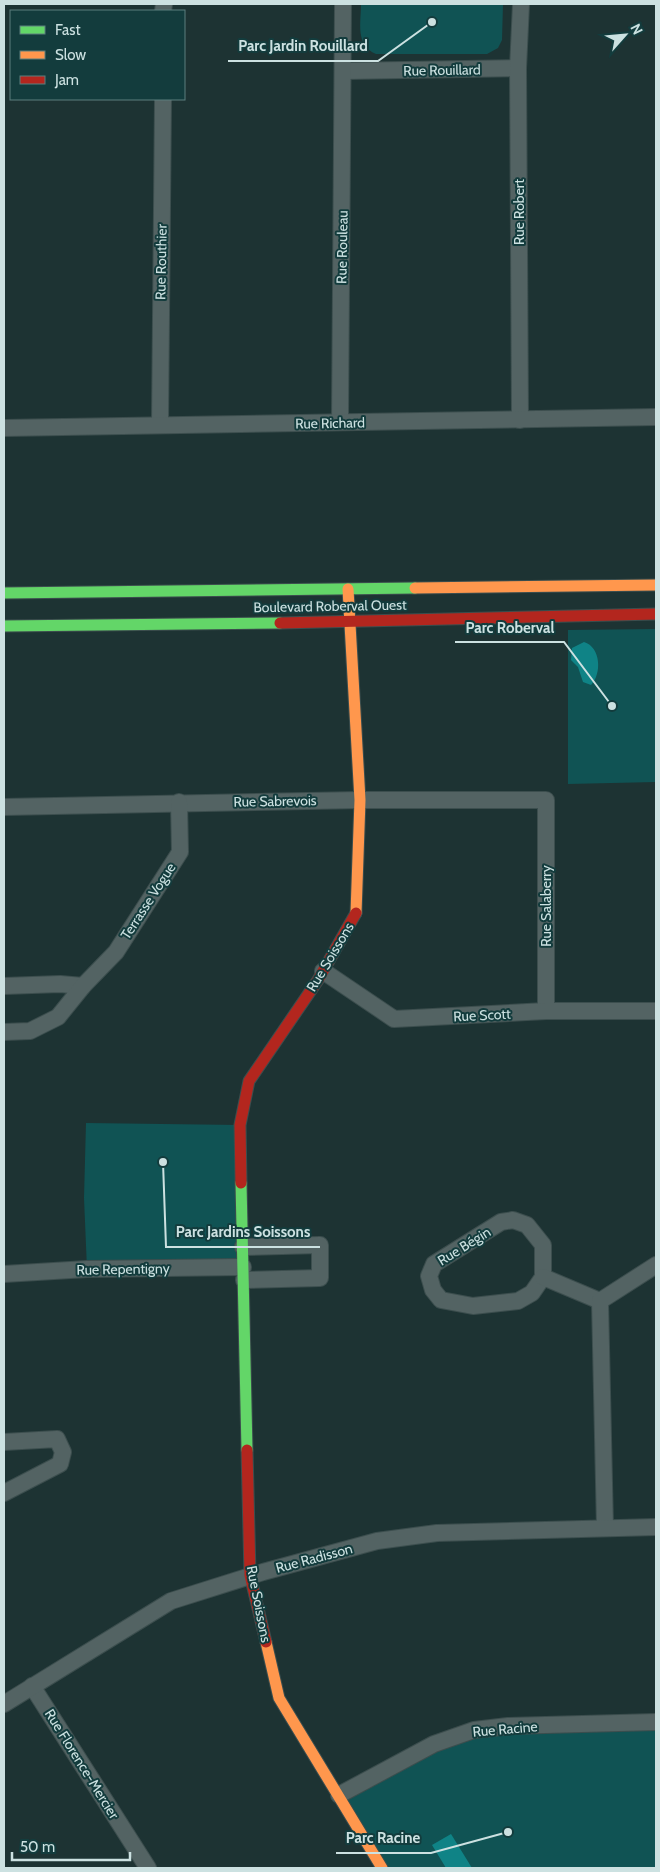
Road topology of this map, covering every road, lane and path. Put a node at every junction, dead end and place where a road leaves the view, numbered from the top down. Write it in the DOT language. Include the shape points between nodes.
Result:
graph roads {
  1 [pos="343,4"];
  2 [pos="521,4"];
  3 [pos="518,68"];
  4 [pos="343,71"];
  5 [pos="163,100"];
  6 [pos="656,417"];
  7 [pos="520,420"];
  8 [pos="340,422"];
  9 [pos="160,425"];
  10 [pos="4,428"];
  11 [pos="656,585"];
  12 [pos="348,589"];
  13 [pos="4,593"];
  14 [pos="656,614"];
  15 [pos="349,622"];
  16 [pos="4,626"];
  17 [pos="360,800"];
  18 [pos="546,800"];
  19 [pos="179,802"];
  20 [pos="4,807"];
  21 [pos="323,971"];
  22 [pos="4,986"];
  23 [pos="84,986"];
  24 [pos="656,1011"];
  25 [pos="546,1012"];
  26 [pos="4,1032"];
  27 [pos="243,1247"];
  28 [pos="656,1266"];
  29 [pos="243,1273"];
  30 [pos="4,1274"];
  31 [pos="543,1277"];
  32 [pos="600,1302"];
  33 [pos="4,1442"];
  34 [pos="4,1493"];
  35 [pos="656,1527"];
  36 [pos="605,1528"];
  37 [pos="250,1575"];
  38 [pos="32,1686"];
  39 [pos="4,1704"];
  40 [pos="656,1722"];
  41 [pos="339,1795"];
  42 [pos="148,1868"];
  43 [pos="382,1868"];
  1 -- 4 [label="street"];
  2 -- 3 [label="street, Rue Robert"];
  3 -- 4 [label="street, Rue Rouillard"];
  3 -- 7 [label="street, Rue Robert"];
  4 -- 8 [label="street, Rue Rouleau"];
  5 -- 9 [label="street, Rue Routhier"];
  6 -- 7 [label="street, Rue Richard"];
  7 -- 8 [label="street, Rue Richard"];
  8 -- 9 [label="street, Rue Richard"];
  9 -- 10 [label="street, Rue Richard"];
  11 -- 12 [label="street, Boulevard Roberval Ouest"];
  12 -- 13 [label="street, Boulevard Roberval Ouest"];
  12 -- 15 [label="street, Rue Soissons"];
  14 -- 15 [label="street, Boulevard Roberval Ouest"];
  15 -- 16 [label="street, Boulevard Roberval Ouest"];
  15 -- 17 [label="street, Rue Soissons"];
  17 -- 18 [label="street, Rue Sabrevois"];
  17 -- 19 [label="street, Rue Sabrevois"];
  17 -- 21 [label="street, Rue Soissons" via="356,913"];
  18 -- 25 [label="street, Rue Salaberry"];
  19 -- 20 [label="street, Rue Sabrevois"];
  19 -- 23 [label="street, Terrasse Vogue" via="180,852 116,952"];
  21 -- 25 [label="street, Rue Scott" via="394,1019"];
  21 -- 27 [label="street, Rue Soissons" via="249,1081 240,1125"];
  22 -- 23 [label="street"];
  23 -- 26 [label="street, Terrasse Vogue" via="58,1017 30,1031"];
  24 -- 25 [label="street, Rue Scott"];
  27 -- 29 [label="street, Rue Soissons"];
  27 -- 29 [label="street" via="320,1245 320,1278"];
  28 -- 32 [label="street"];
  29 -- 30 [label="street, Rue Repentigny" via="87,1269"];
  29 -- 37 [label="street, Rue Soissons"];
  31 -- 31 [label="street, Rue Bégin" via="543,1246 527,1225 513,1220 501,1222 434,1264 429,1276 433,1290 441,1300 473,1306 518,1301 532,1293"];
  31 -- 32 [label="street"];
  32 -- 36 [label="street"];
  33 -- 34 [label="street" via="57,1439 63,1452 60,1464"];
  35 -- 36 [label="street, Rue Radisson"];
  36 -- 37 [label="street, Rue Radisson" via="437,1533 377,1541"];
  37 -- 38 [label="street, Rue Radisson" via="171,1601"];
  37 -- 41 [label="street, Rue Soissons" via="279,1698"];
  38 -- 39 [label="street, Rue Radisson"];
  38 -- 42 [label="street, Rue Florence-Mercier"];
  40 -- 41 [label="street, Rue Racine" via="508,1726 474,1730 434,1744"];
  41 -- 43 [label="street, Rue Soissons"];
}
